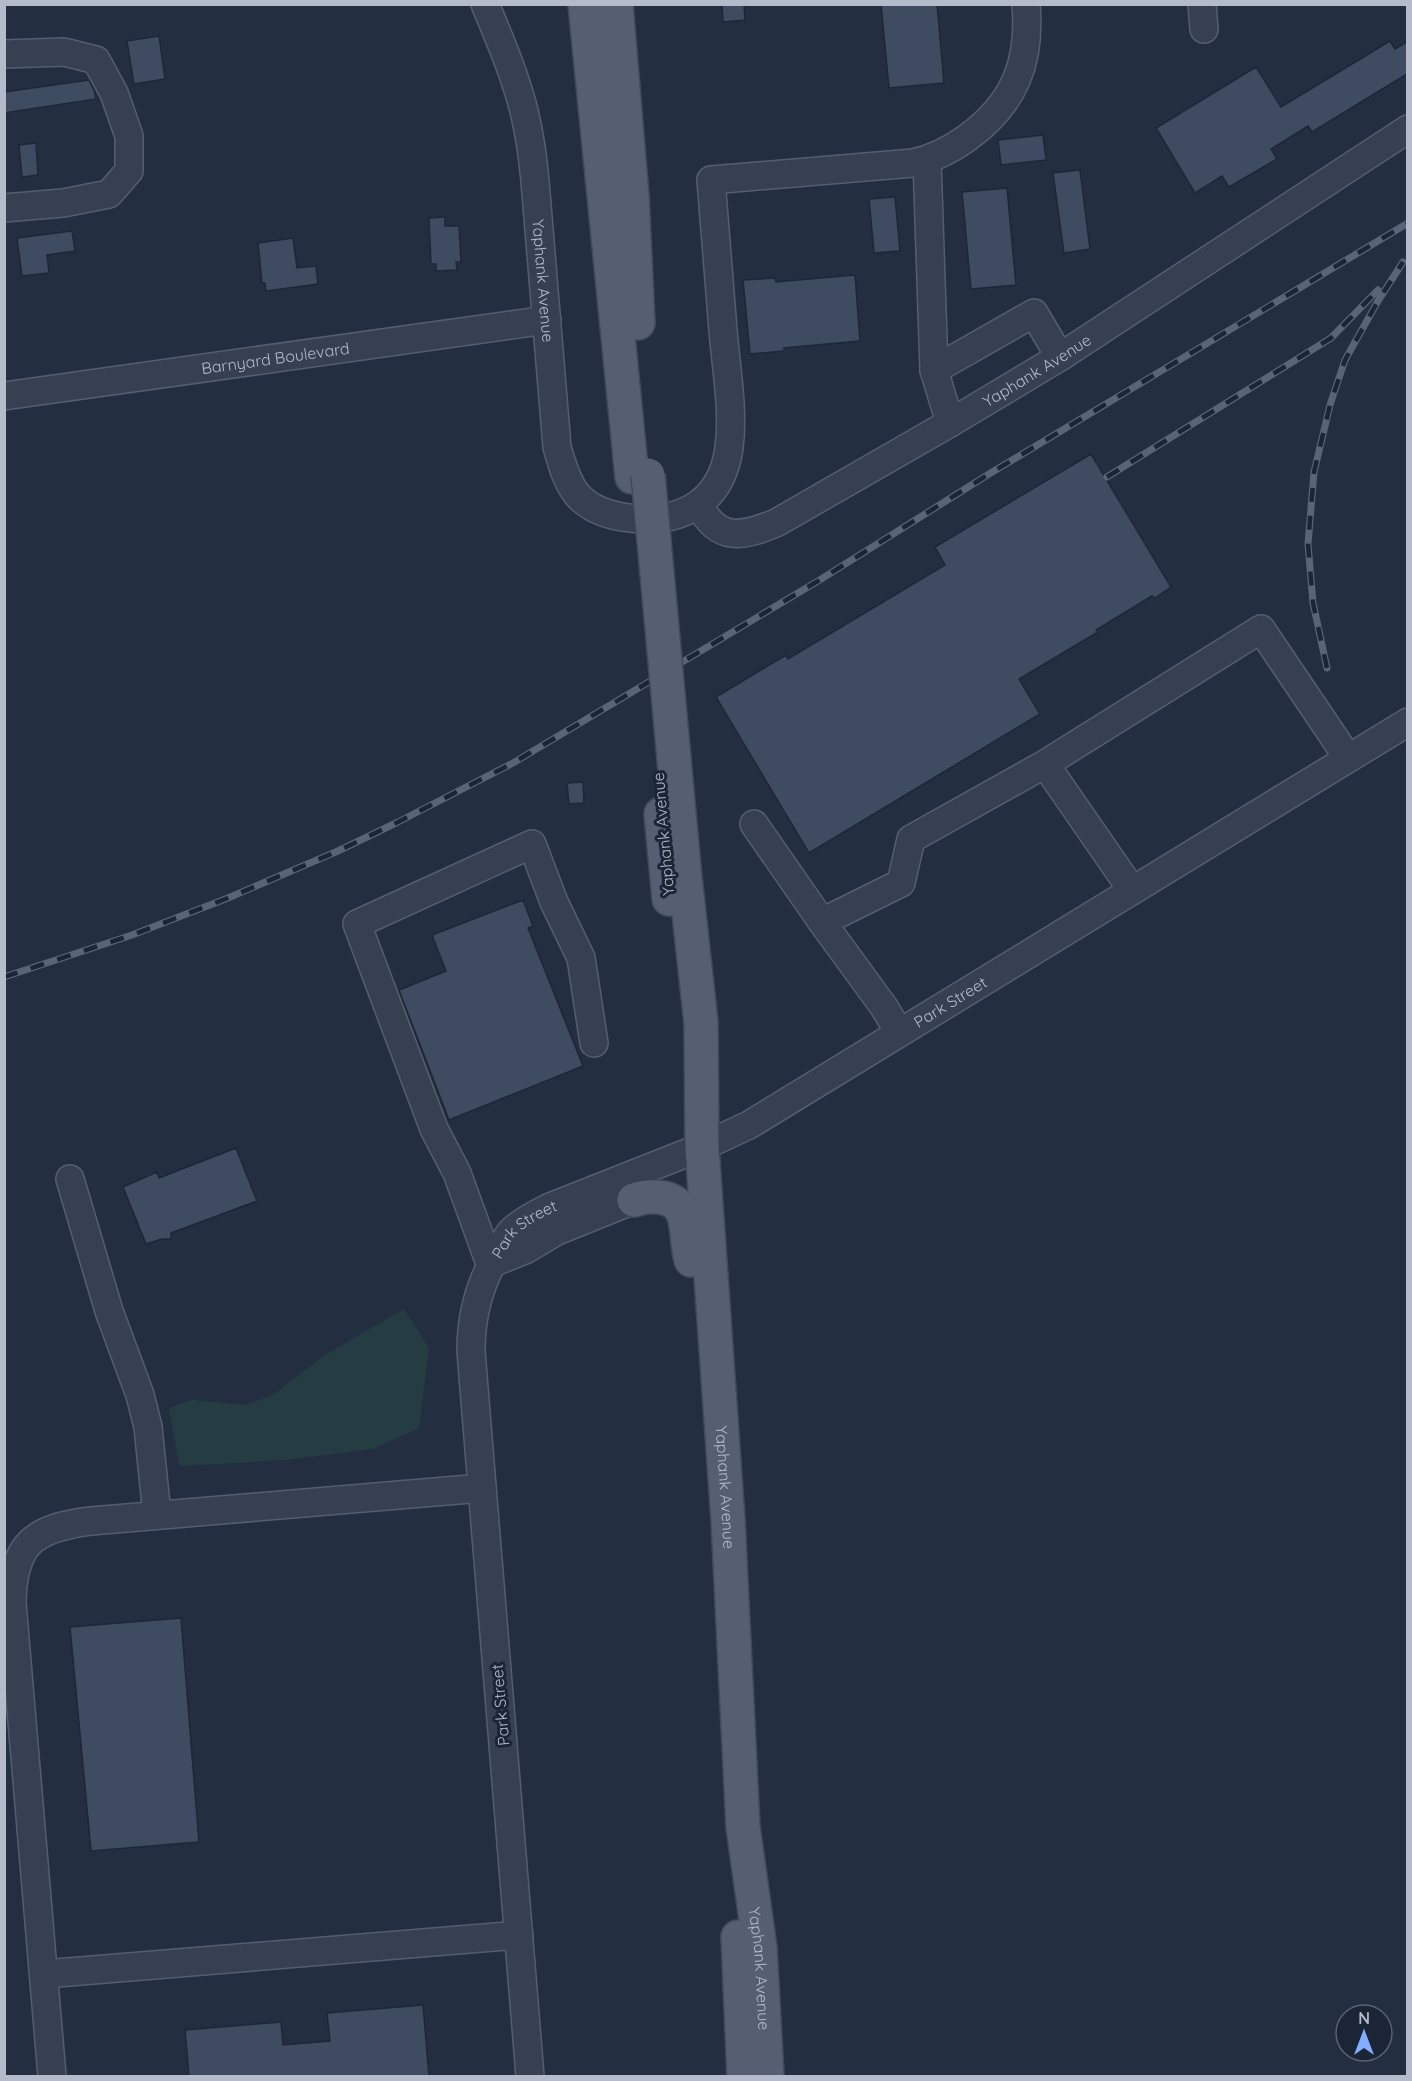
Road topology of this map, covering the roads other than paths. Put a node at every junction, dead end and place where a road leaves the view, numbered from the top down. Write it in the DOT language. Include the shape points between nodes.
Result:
graph roads {
  1 [pos="484,4"];
  2 [pos="585,4"];
  3 [pos="616,4"];
  4 [pos="1026,4"];
  5 [pos="4,54"];
  6 [pos="1407,129"];
  7 [pos="927,160"];
  8 [pos="4,208"];
  9 [pos="547,320"];
  10 [pos="1060,357"];
  11 [pos="934,370"];
  12 [pos="4,396"];
  13 [pos="950,423"];
  14 [pos="640,476"];
  15 [pos="699,505"];
  16 [pos="1407,722"];
  17 [pos="1348,758"];
  18 [pos="1046,764"];
  19 [pos="754,824"];
  20 [pos="1132,890"];
  21 [pos="822,922"];
  22 [pos="899,1032"];
  23 [pos="594,1043"];
  24 [pos="702,1148"];
  25 [pos="70,1179"];
  26 [pos="634,1200"];
  27 [pos="490,1264"];
  28 [pos="717,1346"];
  29 [pos="482,1488"];
  30 [pos="157,1515"];
  31 [pos="743,1827"];
  32 [pos="519,1935"];
  33 [pos="44,1974"];
  34 [pos="52,2076"];
  35 [pos="530,2076"];
  36 [pos="744,2076"];
  37 [pos="767,2076"];
  1 -- 9 [label="street, Yaphank Avenue" via="525,115 535,180"];
  2 -- 14 [label="main road, Yaphank Avenue"];
  3 -- 14 [label="main road, Yaphank Avenue" via="632,196"];
  4 -- 7 [label="street" via="1026,49 1014,89 978,130"];
  5 -- 8 [label="street" via="64,52 96,60 114,93 129,136 129,171 109,194"];
  6 -- 10 [label="street, Yaphank Avenue"];
  7 -- 11 [label="street"];
  7 -- 15 [label="street" via="711,180 729,446 721,477"];
  9 -- 12 [label="street, Barnyard Boulevard"];
  9 -- 15 [label="street, Yaphank Avenue" via="557,447 569,484 580,499 596,510 627,518 662,518"];
  10 -- 11 [label="street" via="1034,313"];
  10 -- 13 [label="street, Yaphank Avenue"];
  11 -- 13 [label="street"];
  13 -- 15 [label="street, Yaphank Avenue" via="763,528 724,531 713,526"];
  14 -- 24 [label="main road, Yaphank Avenue" via="675,870 701,1023"];
  16 -- 17 [label="street, Park Street"];
  17 -- 18 [label="street" via="1262,629"];
  17 -- 20 [label="street, Park Street"];
  18 -- 20 [label="street"];
  18 -- 21 [label="street" via="911,839 901,883"];
  19 -- 21 [label="street"];
  20 -- 22 [label="street, Park Street"];
  21 -- 22 [label="street"];
  22 -- 24 [label="street, Park Street" via="749,1125"];
  23 -- 27 [label="street" via="581,958 532,844 357,924"];
  24 -- 27 [label="street, Park Street" via="530,1217 512,1230"];
  24 -- 28 [label="main road, Yaphank Avenue"];
  25 -- 30 [label="street" via="109,1311 140,1395 148,1427"];
  26 -- 27 [label="street, Park Street"];
  26 -- 28 [label="main road" via="666,1198 681,1209 687,1245"];
  27 -- 29 [label="street, Park Street" via="475,1303 471,1335"];
  28 -- 31 [label="main road, Yaphank Avenue"];
  29 -- 30 [label="street"];
  29 -- 32 [label="street, Park Street"];
  30 -- 33 [label="street" via="72,1523 43,1532 25,1548 14,1573 12,1603"];
  31 -- 36 [label="main road, Yaphank Avenue" via="737,1950"];
  31 -- 37 [label="main road, Yaphank Avenue" via="760,1948"];
  32 -- 33 [label="street"];
  32 -- 35 [label="street, Park Street"];
  33 -- 34 [label="street"];
}
